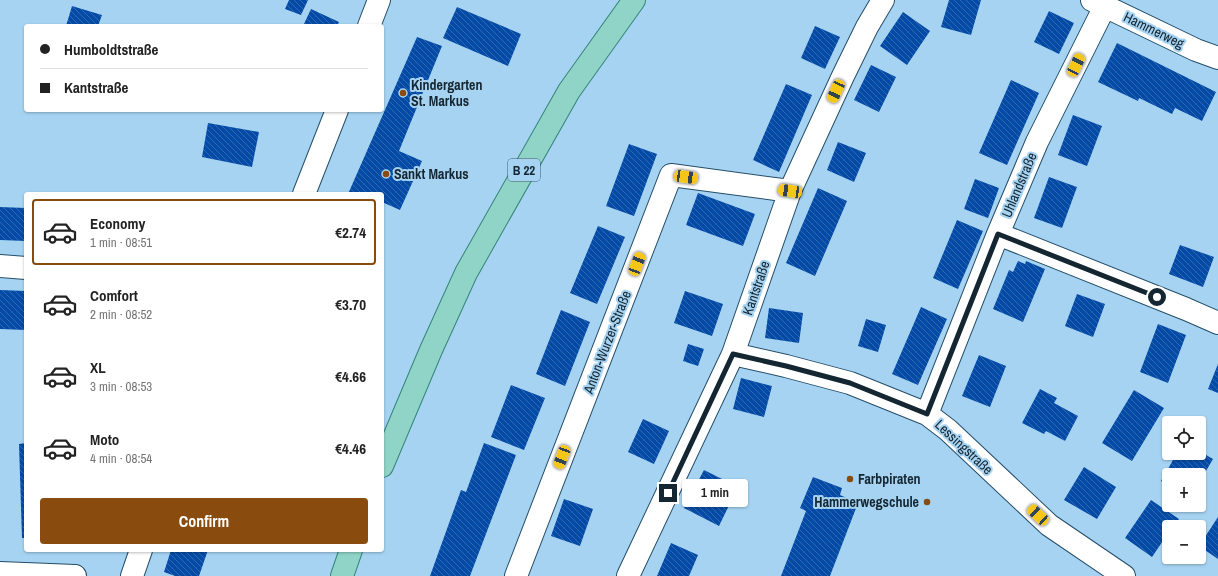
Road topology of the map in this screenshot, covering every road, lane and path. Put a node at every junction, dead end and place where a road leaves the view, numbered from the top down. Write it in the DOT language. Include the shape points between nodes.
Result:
graph roads {
  1 [pos="379,0"];
  2 [pos="634,0"];
  3 [pos="883,0"];
  4 [pos="1098,3"];
  5 [pos="370,24"];
  6 [pos="1218,58"];
  7 [pos="336,112"];
  8 [pos="790,191"];
  9 [pos="305,192"];
  10 [pos="998,234"];
  11 [pos="0,266"];
  12 [pos="24,268"];
  13 [pos="1218,323"];
  14 [pos="733,354"];
  15 [pos="927,414"];
  16 [pos="384,461"];
  17 [pos="140,552"];
  18 [pos="350,552"];
  19 [pos="0,573"];
  20 [pos="75,576"];
  21 [pos="132,576"];
  22 [pos="342,576"];
  23 [pos="516,576"];
  24 [pos="628,576"];
  25 [pos="1124,576"];
  1 -- 5 [label="street"];
  2 -- 16 [label="main road, B 22" via="569,91 466,273"];
  3 -- 8 [label="street, Kantstraße" via="843,76"];
  4 -- 6 [label="street, Hammerweg"];
  4 -- 10 [label="street, Uhlandstraße"];
  7 -- 9 [label="street"];
  8 -- 14 [label="street, Kantstraße"];
  8 -- 23 [label="street, Anton-Wurzer-Straße" via="671,175"];
  10 -- 13 [label="street"];
  10 -- 15 [label="street, Uhlandstraße"];
  11 -- 12 [label="street"];
  14 -- 15 [label="street, Lessingstraße" via="850,383"];
  14 -- 24 [label="street, Kantstraße"];
  15 -- 25 [label="street, Lessingstraße" via="948,430 1049,525"];
  17 -- 21 [label="street"];
  18 -- 22 [label="main road"];
  19 -- 20 [label="street"];
}
